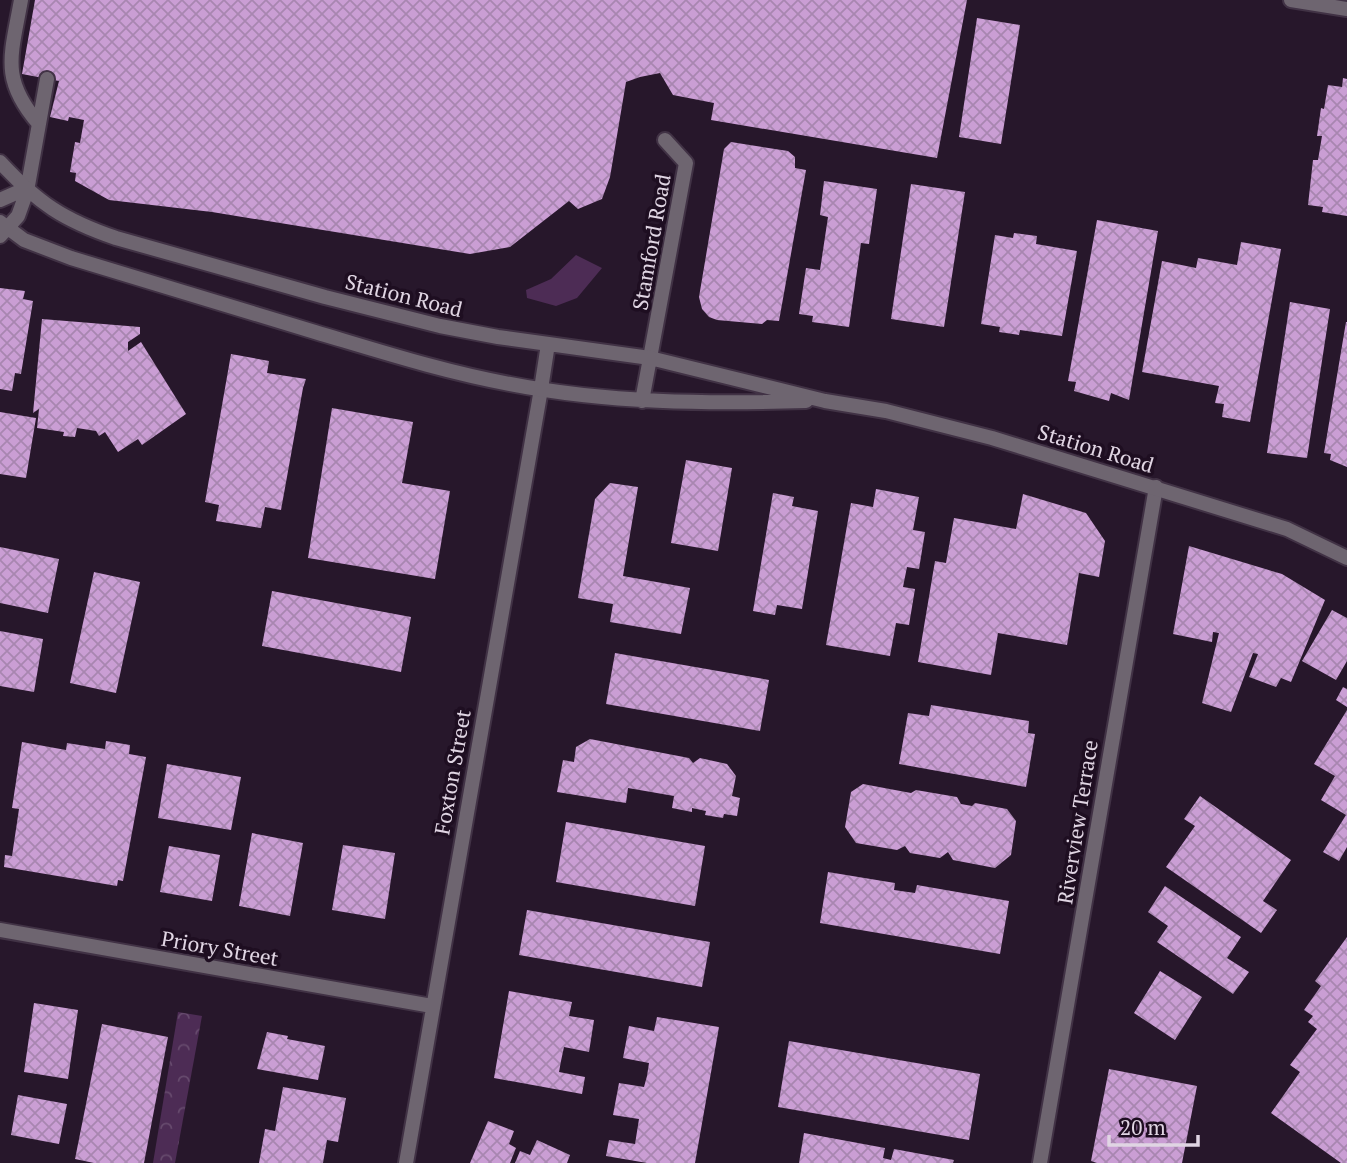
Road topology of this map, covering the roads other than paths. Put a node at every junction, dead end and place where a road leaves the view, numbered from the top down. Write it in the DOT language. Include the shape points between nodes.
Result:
graph roads {
  1 [pos="20,0"];
  2 [pos="1291,0"];
  3 [pos="1347,9"];
  4 [pos="47,79"];
  5 [pos="39,124"];
  6 [pos="665,140"];
  7 [pos="0,162"];
  8 [pos="26,190"];
  9 [pos="0,200"];
  10 [pos="3,229"];
  11 [pos="548,344"];
  12 [pos="650,358"];
  13 [pos="541,389"];
  14 [pos="642,401"];
  15 [pos="825,401"];
  16 [pos="1156,487"];
  17 [pos="1347,558"];
  18 [pos="0,930"];
  19 [pos="432,1006"];
  20 [pos="406,1163"];
  21 [pos="1040,1163"];
  1 -- 5 [label="street" via="10,75 16,97"];
  2 -- 3 [label="street"];
  4 -- 5 [label="street"];
  5 -- 8 [label="street"];
  6 -- 12 [label="street, Stamford Road" via="686,163"];
  7 -- 8 [label="street, Station Road"];
  8 -- 9 [label="street"];
  8 -- 10 [label="street" via="22,209"];
  8 -- 11 [label="street, Station Road" via="68,219 129,242 440,326"];
  10 -- 13 [label="street, Station Road" via="45,250 240,309 412,360"];
  11 -- 12 [label="street, Station Road"];
  11 -- 13 [label="street, Foxton Street"];
  12 -- 14 [label="street"];
  12 -- 15 [label="street, Station Road"];
  13 -- 14 [label="street, Station Road"];
  13 -- 19 [label="street, Foxton Street"];
  14 -- 15 [label="street, Station Road"];
  15 -- 16 [label="street, Station Road" via="965,431"];
  16 -- 17 [label="street, Station Road" via="1287,529"];
  16 -- 21 [label="street, Riverview Terrace"];
  18 -- 19 [label="street, Priory Street"];
  19 -- 20 [label="street, Foxton Street"];
}
